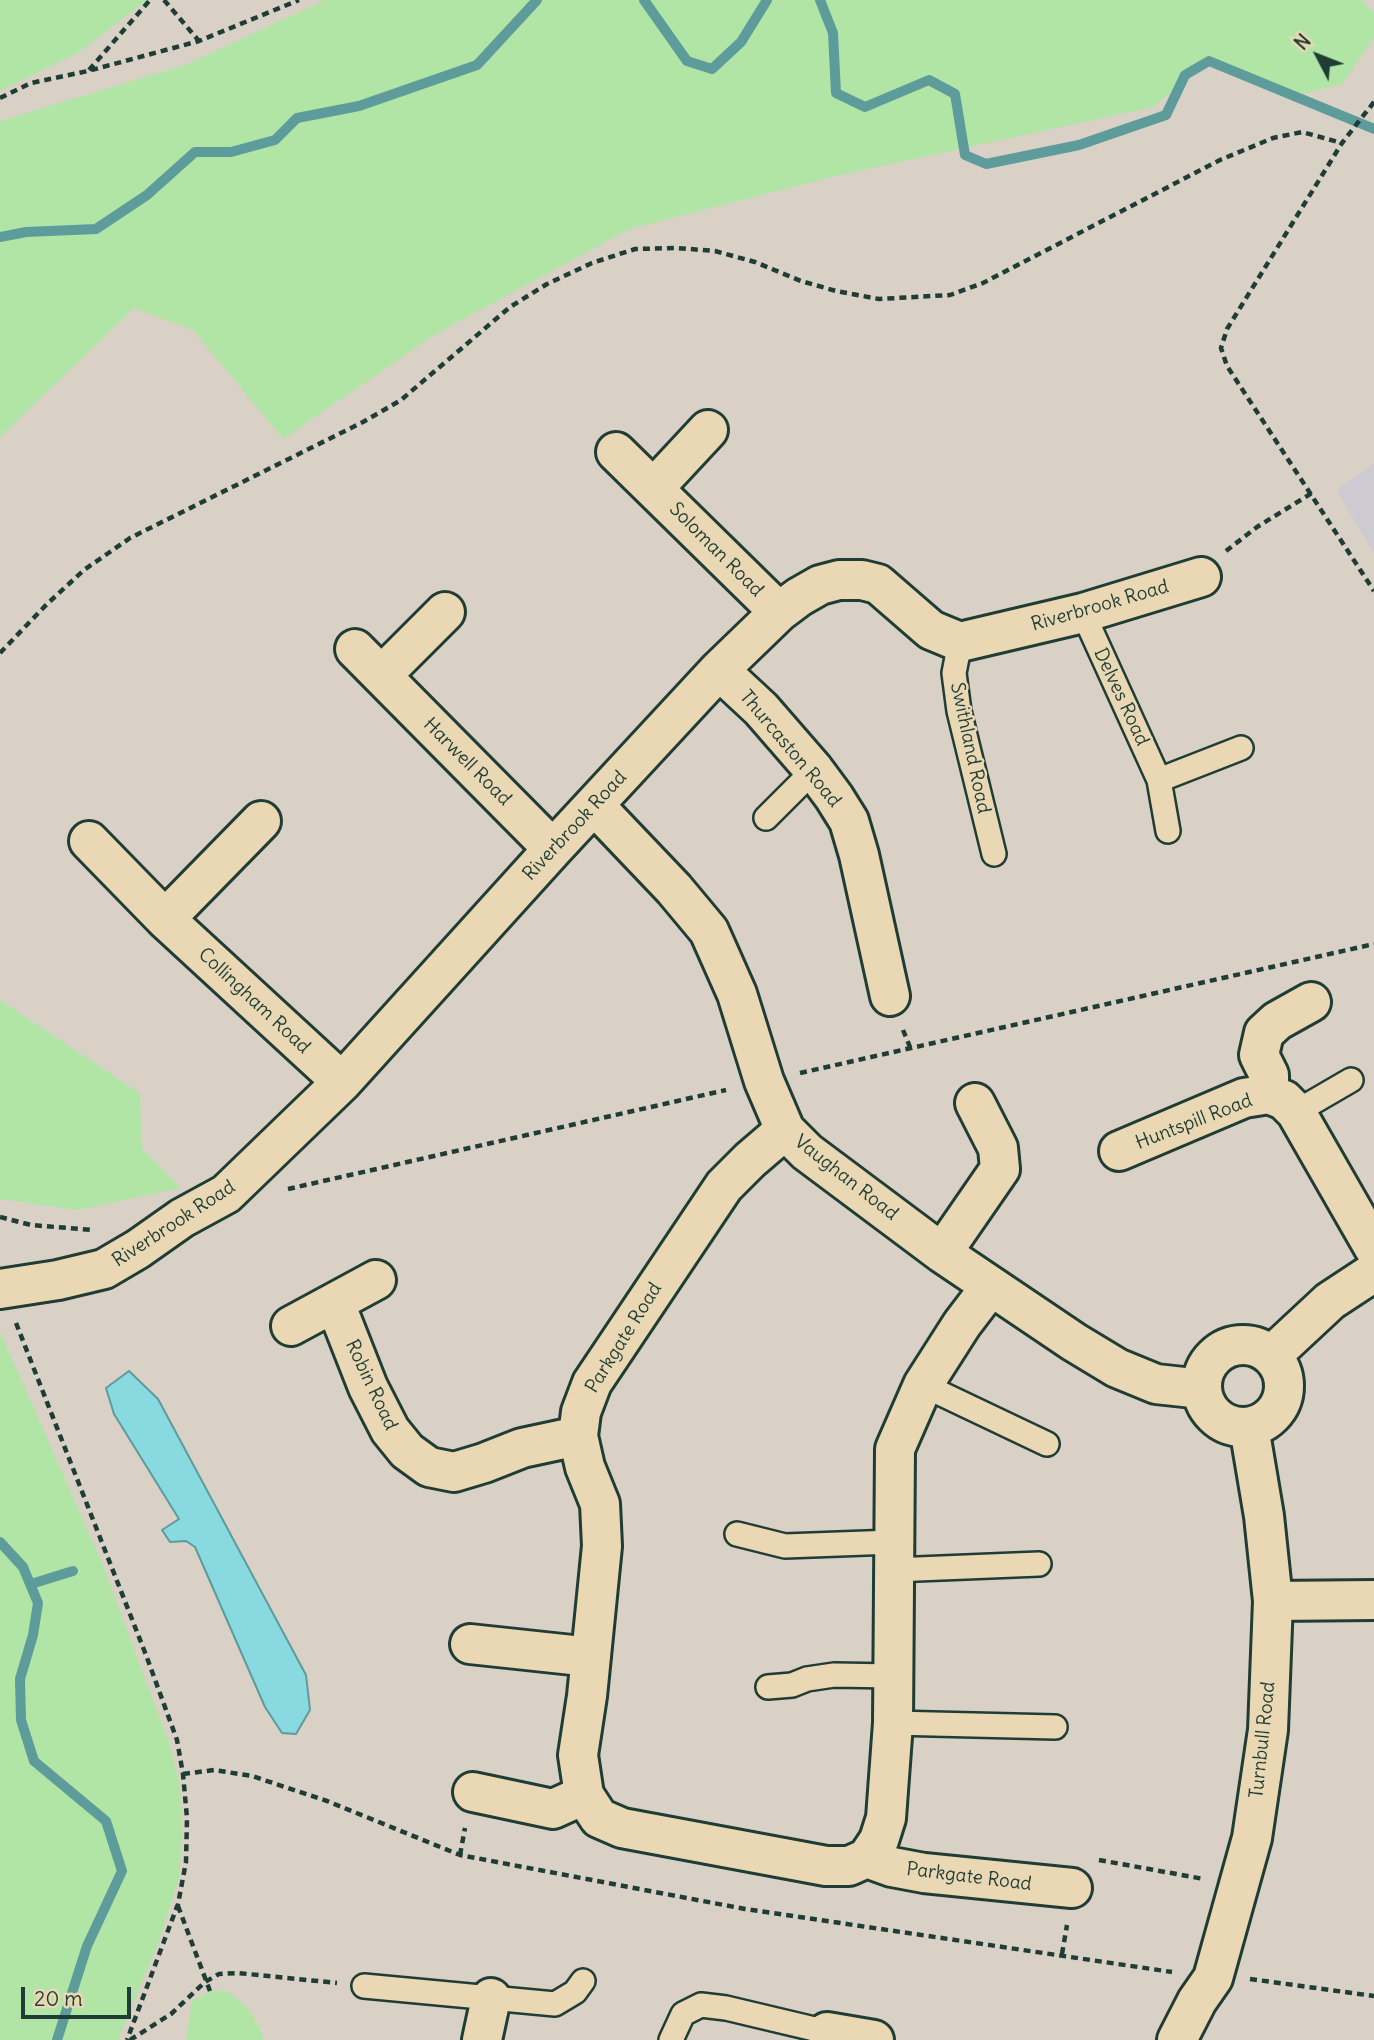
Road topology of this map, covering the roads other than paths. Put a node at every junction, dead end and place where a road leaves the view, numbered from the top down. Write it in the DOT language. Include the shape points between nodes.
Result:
graph roads {
  1 [pos="708,430"];
  2 [pos="615,452"];
  3 [pos="654,488"];
  4 [pos="1201,577"];
  5 [pos="445,612"];
  6 [pos="779,612"];
  7 [pos="1083,613"];
  8 [pos="960,642"];
  9 [pos="719,670"];
  10 [pos="1241,748"];
  11 [pos="814,770"];
  12 [pos="1159,780"];
  13 [pos="594,805"];
  14 [pos="766,818"];
  15 [pos="261,821"];
  16 [pos="1168,831"];
  17 [pos="89,841"];
  18 [pos="553,849"];
  19 [pos="994,854"];
  20 [pos="165,919"];
  21 [pos="890,996"];
  22 [pos="1311,1002"];
  23 [pos="1351,1080"];
  24 [pos="342,1082"];
  25 [pos="975,1103"];
  26 [pos="1283,1103"];
  27 [pos="785,1130"];
  28 [pos="1119,1151"];
  29 [pos="1374,1248"];
  30 [pos="942,1253"];
  31 [pos="1374,1272"];
  32 [pos="376,1280"];
  33 [pos="991,1286"];
  34 [pos="1,1289"];
  35 [pos="335,1303"];
  36 [pos="291,1326"];
  37 [pos="1271,1356"];
  38 [pos="923,1385"];
  39 [pos="1202,1389"];
  40 [pos="1249,1427"];
  41 [pos="578,1436"];
  42 [pos="1047,1444"];
  43 [pos="737,1534"];
  44 [pos="893,1556"];
  45 [pos="1039,1564"];
  46 [pos="1374,1600"];
  47 [pos="1273,1601"];
  48 [pos="470,1644"];
  49 [pos="590,1657"];
  50 [pos="893,1676"];
  51 [pos="768,1687"];
  52 [pos="893,1723"];
  53 [pos="1055,1727"];
  54 [pos="473,1792"];
  55 [pos="584,1795"];
  56 [pos="867,1858"];
  57 [pos="1072,1888"];
  58 [pos="583,1981"];
  59 [pos="364,1986"];
  60 [pos="491,1998"];
  61 [pos="827,2032"];
  62 [pos="482,2040"];
  63 [pos="671,2040"];
  64 [pos="872,2040"];
  65 [pos="1177,2040"];
  1 -- 3 [label="street, Soloman Road"];
  2 -- 3 [label="street, Soloman Road"];
  3 -- 6 [label="street, Soloman Road"];
  4 -- 7 [label="street, Riverbrook Road"];
  5 -- 18 [label="street, Harwell Road" via="369,662"];
  6 -- 8 [label="street, Riverbrook Road" via="820,584 862,580 878,584 931,630"];
  6 -- 9 [label="street, Riverbrook Road"];
  7 -- 8 [label="street, Riverbrook Road"];
  7 -- 12 [label="lane, Delves Road"];
  8 -- 19 [label="lane, Swithland Road" via="954,673 960,711"];
  9 -- 11 [label="street, Thurcaston Road" via="761,709"];
  9 -- 13 [label="street, Riverbrook Road"];
  10 -- 12 [label="lane"];
  11 -- 14 [label="lane"];
  11 -- 21 [label="street, Thurcaston Road" via="849,821"];
  12 -- 16 [label="lane, Delves Road"];
  13 -- 18 [label="street, Riverbrook Road"];
  13 -- 27 [label="street, Vaughan Road" via="709,931 737,994"];
  15 -- 20 [label="street"];
  17 -- 20 [label="street, Collingham Road"];
  18 -- 24 [label="street, Riverbrook Road"];
  20 -- 24 [label="street, Collingham Road"];
  22 -- 26 [label="street, Huntspill Road" via="1264,1033 1259,1055"];
  23 -- 26 [label="lane"];
  24 -- 34 [label="street, Riverbrook Road" via="226,1194 138,1249 104,1269"];
  25 -- 30 [label="street" via="998,1149 1000,1168"];
  26 -- 28 [label="street, Huntspill Road" via="1244,1098"];
  26 -- 29 [label="street, Huntspill Road"];
  27 -- 30 [label="street, Vaughan Road" via="807,1152"];
  27 -- 41 [label="street, Parkgate Road" via="716,1198 592,1383"];
  30 -- 33 [label="street, Vaughan Road"];
  31 -- 37 [label="street" via="1330,1301"];
  32 -- 35 [label="street"];
  33 -- 38 [label="street"];
  33 -- 39 [label="street, Vaughan Road" via="1118,1368 1156,1384"];
  35 -- 36 [label="street"];
  35 -- 41 [label="street, Robin Road" via="390,1430 407,1451 429,1467 454,1472 522,1448"];
  37 -- 39 [label="street" via="1248,1345 1226,1348 1208,1364"];
  37 -- 40 [label="street" via="1284,1378 1282,1402 1267,1420"];
  38 -- 42 [label="lane"];
  38 -- 44 [label="street" via="895,1449"];
  39 -- 40 [label="street" via="1204,1401 1218,1420 1237,1428"];
  40 -- 47 [label="street, Turnbull Road"];
  41 -- 49 [label="street, Parkgate Road" via="600,1504 602,1546"];
  43 -- 44 [label="lane" via="785,1546"];
  44 -- 45 [label="lane"];
  44 -- 50 [label="street"];
  46 -- 47 [label="street"];
  47 -- 65 [label="street, Turnbull Road" via="1268,1730 1231,1978 1197,2001"];
  48 -- 49 [label="street"];
  49 -- 55 [label="street, Parkgate Road" via="578,1755"];
  50 -- 51 [label="lane" via="834,1675"];
  50 -- 52 [label="street"];
  52 -- 53 [label="lane"];
  52 -- 56 [label="street" via="886,1818"];
  54 -- 55 [label="street" via="554,1809"];
  55 -- 56 [label="street" via="599,1818 622,1828 825,1866 849,1866"];
  56 -- 57 [label="street, Parkgate Road" via="924,1873"];
  58 -- 60 [label="lane" via="555,2004"];
  59 -- 60 [label="lane"];
  60 -- 62 [label="street"];
  61 -- 63 [label="lane" via="701,2005 683,2014"];
  61 -- 64 [label="street"];
}
